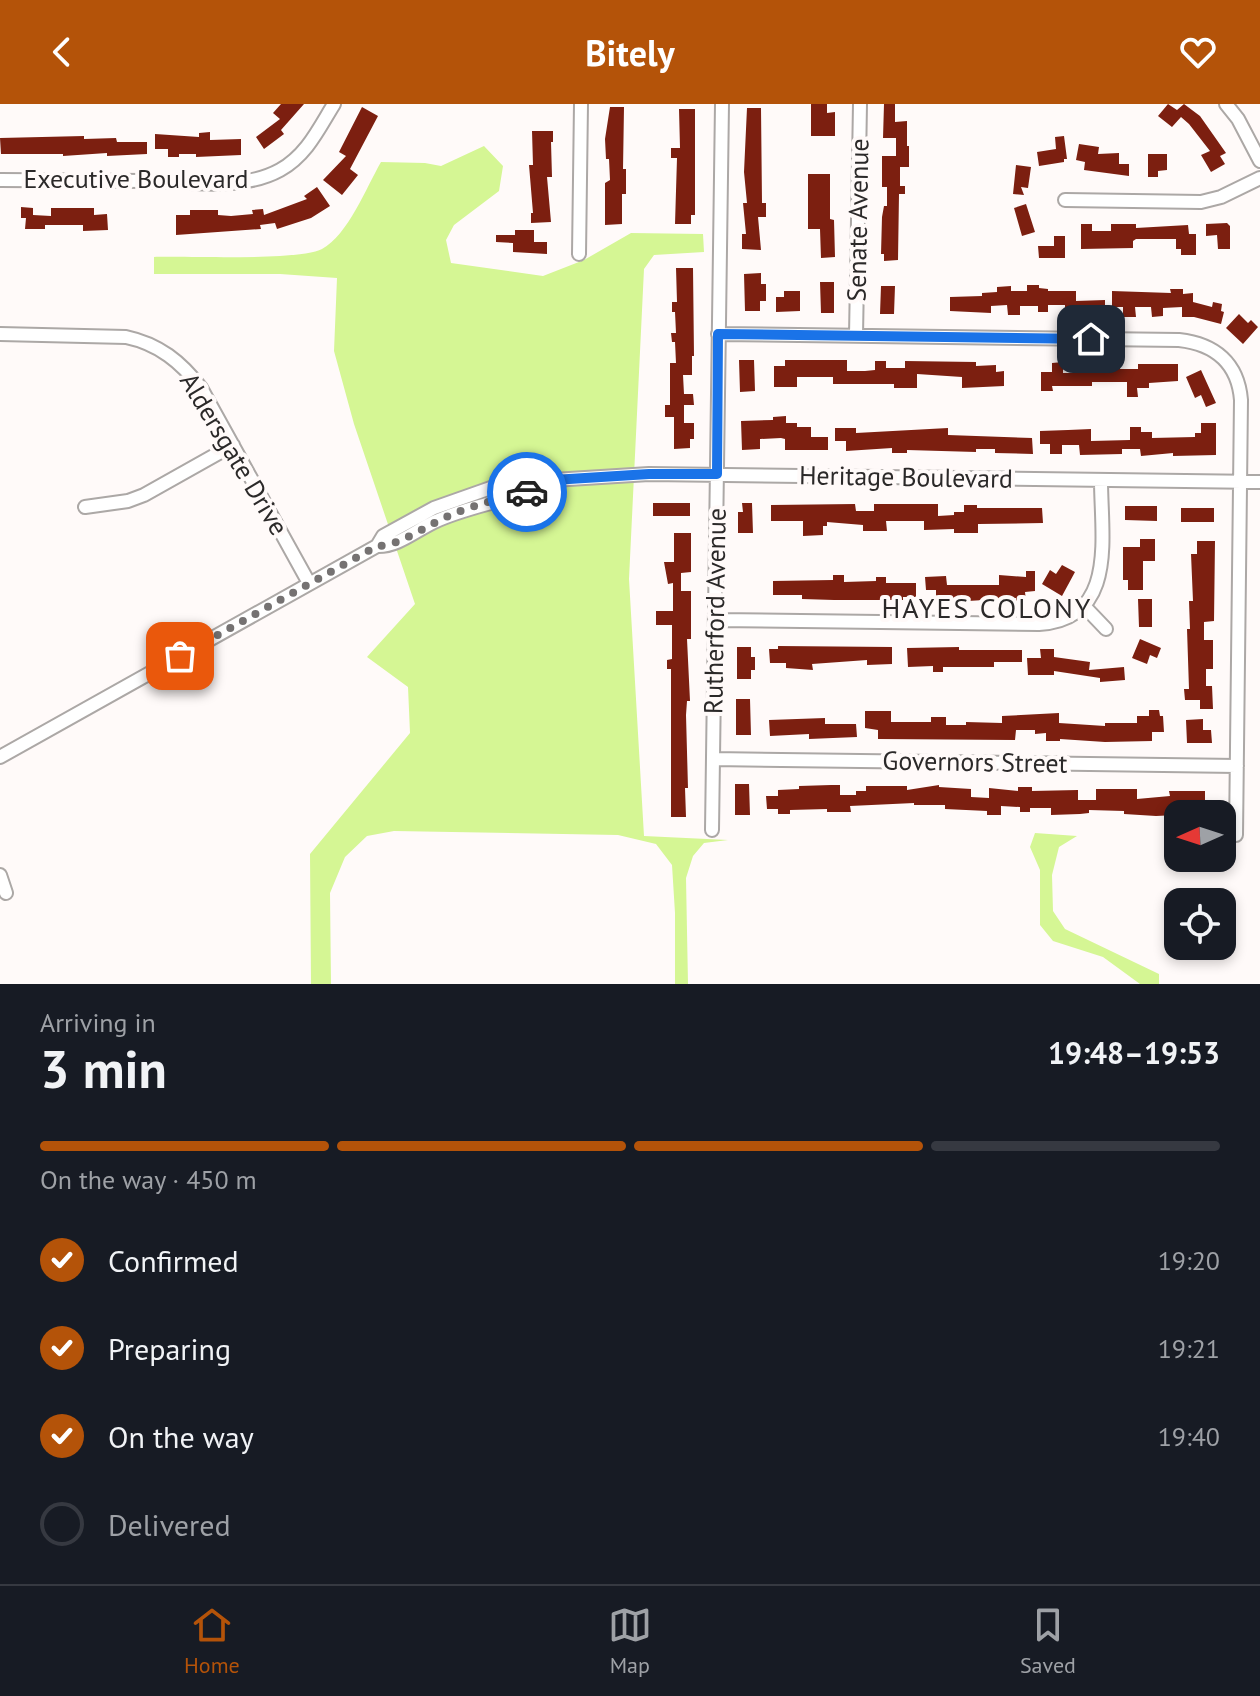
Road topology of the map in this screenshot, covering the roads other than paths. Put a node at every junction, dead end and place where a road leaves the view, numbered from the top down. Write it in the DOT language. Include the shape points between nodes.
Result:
graph roads {
  1 [pos="334,104"];
  2 [pos="581,104"];
  3 [pos="722,104"];
  4 [pos="860,104"];
  5 [pos="1226,104"];
  6 [pos="1260,161"];
  7 [pos="1260,178"];
  8 [pos="0,180"];
  9 [pos="1065,200"];
  10 [pos="579,254"];
  11 [pos="0,334"];
  12 [pos="718,334"];
  13 [pos="856,336"];
  14 [pos="233,445"];
  15 [pos="717,474"];
  16 [pos="1101,480"];
  17 [pos="1240,482"];
  18 [pos="1260,482"];
  19 [pos="85,507"];
  20 [pos="309,583"];
  21 [pos="1084,606"];
  22 [pos="716,620"];
  23 [pos="1106,629"];
  24 [pos="0,757"];
  25 [pos="713,759"];
  26 [pos="1237,766"];
  27 [pos="712,830"];
  28 [pos="1236,835"];
  29 [pos="0,875"];
  30 [pos="6,893"];
  1 -- 8 [label="street, Executive Boulevard" via="295,160 255,180"];
  2 -- 10 [label="street"];
  3 -- 12 [label="street, Rutherford Avenue"];
  4 -- 13 [label="street, Senate Avenue"];
  5 -- 6 [label="street"];
  7 -- 9 [label="street" via="1201,202"];
  11 -- 14 [label="street, Aldersgate Drive" via="108,335 156,347 187,370"];
  12 -- 13 [label="street"];
  12 -- 15 [label="street, Rutherford Avenue"];
  13 -- 17 [label="street" via="1203,344 1228,362 1238,380"];
  14 -- 19 [label="street" via="144,495"];
  14 -- 20 [label="street, Aldersgate Drive"];
  15 -- 16 [label="street, Heritage Boulevard"];
  15 -- 20 [label="street, Heritage Boulevard" via="553,480 535,490 469,507 389,546 377,546"];
  15 -- 22 [label="street, Rutherford Avenue"];
  16 -- 17 [label="street, Heritage Boulevard"];
  16 -- 21 [label="street" via="1100,576"];
  17 -- 18 [label="street, Heritage Boulevard"];
  17 -- 26 [label="street"];
  20 -- 24 [label="street, Heritage Boulevard"];
  21 -- 22 [label="street" via="1068,618 1039,624"];
  21 -- 23 [label="street"];
  22 -- 25 [label="street, Rutherford Avenue"];
  25 -- 26 [label="street, Governors Street"];
  25 -- 27 [label="street, Rutherford Avenue"];
  26 -- 28 [label="street"];
  29 -- 30 [label="street"];
}
